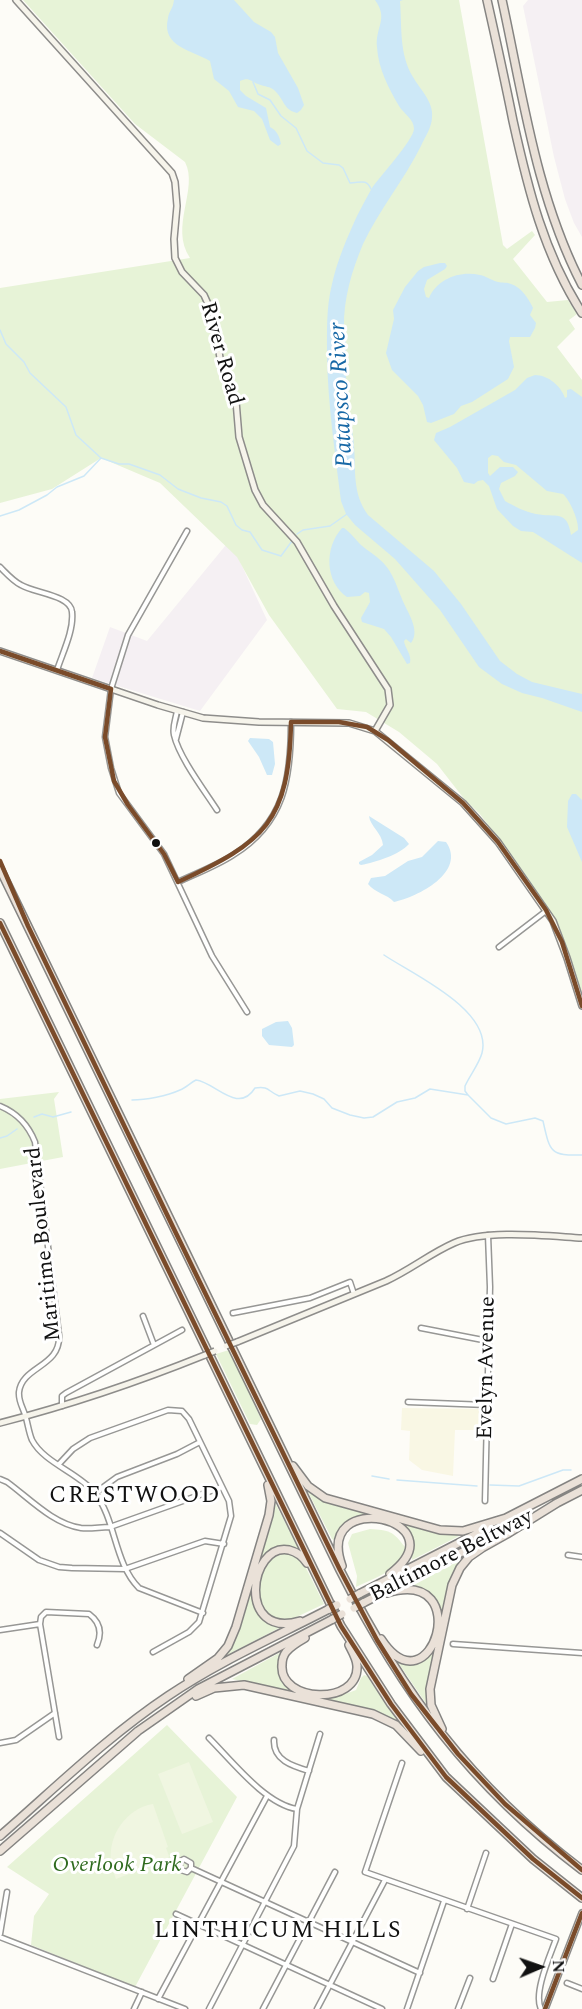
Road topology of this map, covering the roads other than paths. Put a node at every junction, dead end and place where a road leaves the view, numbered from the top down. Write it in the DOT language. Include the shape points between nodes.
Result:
graph roads {
  1 [pos="16,0"];
  2 [pos="487,0"];
  3 [pos="502,0"];
  4 [pos="582,285"];
  5 [pos="582,314"];
  6 [pos="187,531"];
  7 [pos="0,567"];
  8 [pos="0,651"];
  9 [pos="57,670"];
  10 [pos="111,689"];
  11 [pos="180,712"];
  12 [pos="291,722"];
  13 [pos="375,731"];
  14 [pos="217,810"];
  15 [pos="0,861"];
  16 [pos="0,869"];
  17 [pos="178,882"];
  18 [pos="546,910"];
  19 [pos="0,923"];
  20 [pos="28,926"];
  21 [pos="499,947"];
  22 [pos="582,1006"];
  23 [pos="247,1012"];
  24 [pos="0,1106"];
  25 [pos="488,1235"];
  26 [pos="582,1238"];
  27 [pos="354,1294"];
  28 [pos="233,1313"];
  29 [pos="142,1316"];
  30 [pos="421,1328"];
  31 [pos="182,1330"];
  32 [pos="488,1341"];
  33 [pos="154,1345"];
  34 [pos="408,1402"];
  35 [pos="488,1405"];
  36 [pos="62,1406"];
  37 [pos="26,1416"];
  38 [pos="0,1423"];
  39 [pos="200,1442"];
  40 [pos="282,1451"];
  41 [pos="257,1455"];
  42 [pos="59,1464"];
  43 [pos="0,1479"];
  44 [pos="582,1479"];
  45 [pos="222,1487"];
  46 [pos="582,1490"];
  47 [pos="95,1493"];
  48 [pos="485,1501"];
  49 [pos="557,1503"];
  50 [pos="506,1518"];
  51 [pos="110,1527"];
  52 [pos="0,1533"];
  53 [pos="224,1544"];
  54 [pos="568,1554"];
  55 [pos="582,1557"];
  56 [pos="125,1569"];
  57 [pos="314,1573"];
  58 [pos="375,1586"];
  59 [pos="355,1594"];
  60 [pos="374,1597"];
  61 [pos="203,1613"];
  62 [pos="317,1616"];
  63 [pos="364,1617"];
  64 [pos="326,1623"];
  65 [pos="40,1624"];
  66 [pos="341,1626"];
  67 [pos="0,1630"];
  68 [pos="453,1644"];
  69 [pos="97,1645"];
  70 [pos="153,1652"];
  71 [pos="582,1653"];
  72 [pos="146,1712"];
  73 [pos="55,1713"];
  74 [pos="163,1714"];
  75 [pos="320,1734"];
  76 [pos="59,1737"];
  77 [pos="209,1738"];
  78 [pos="274,1740"];
  79 [pos="0,1743"];
  80 [pos="449,1743"];
  81 [pos="402,1763"];
  82 [pos="309,1771"];
  83 [pos="446,1777"];
  84 [pos="267,1796"];
  85 [pos="297,1809"];
  86 [pos="0,1836"];
  87 [pos="0,1851"];
  88 [pos="486,1853"];
  89 [pos="191,1868"];
  90 [pos="582,1870"];
  91 [pos="335,1872"];
  92 [pos="385,1880"];
  93 [pos="220,1882"];
  94 [pos="7,1892"];
  95 [pos="582,1898"];
  96 [pos="444,1901"];
  97 [pos="265,1902"];
  98 [pos="467,1909"];
  99 [pos="582,1913"];
  100 [pos="176,1914"];
  101 [pos="309,1922"];
  102 [pos="198,1924"];
  103 [pos="512,1924"];
  104 [pos="0,1936"];
  105 [pos="353,1942"];
  106 [pos="242,1944"];
  107 [pos="286,1965"];
  108 [pos="420,1972"];
  109 [pos="470,1978"];
  110 [pos="493,1979"];
  111 [pos="567,1983"];
  112 [pos="330,1985"];
  113 [pos="582,1989"];
  114 [pos="142,1992"];
  115 [pos="158,1999"];
  116 [pos="134,2009"];
  117 [pos="185,2009"];
  118 [pos="208,2009"];
  119 [pos="263,2009"];
  120 [pos="318,2009"];
  121 [pos="382,2009"];
  122 [pos="407,2009"];
  123 [pos="458,2009"];
  124 [pos="543,2009"];
  1 -- 13 [label="street, River Road" via="172,173 177,206 175,258 182,272 204,295 213,315 221,364 236,401 239,437 255,490 263,505 297,542 388,689 390,705"];
  2 -- 5 [label="highway" via="542,234"];
  3 -- 4 [label="highway" via="545,196"];
  6 -- 10 [label="street" via="128,635"];
  7 -- 9 [label="street" via="19,584 64,599 70,605 71,622"];
  8 -- 9 [label="street"];
  9 -- 10 [label="street"];
  10 -- 11 [label="street"];
  10 -- 17 [label="street" via="105,737 114,781 164,854"];
  11 -- 12 [label="street" via="218,720"];
  11 -- 14 [label="street" via="173,729 176,740"];
  12 -- 13 [label="street" via="349,723"];
  12 -- 17 [label="street" via="288,780 269,821 233,855"];
  13 -- 18 [label="street" via="476,816"];
  15 -- 20 [label="highway"];
  16 -- 20 [label="highway"];
  17 -- 23 [label="street" via="212,956"];
  18 -- 21 [label="street"];
  18 -- 22 [label="street" via="562,942"];
  19 -- 41 [label="highway"];
  20 -- 40 [label="highway"];
  24 -- 37 [label="street, Maritime Boulevard" via="19,1117 35,1142 60,1343 55,1354 21,1385 19,1397"];
  25 -- 26 [label="street"];
  25 -- 27 [label="street" via="454,1243 405,1272"];
  25 -- 32 [label="street, Evelyn Avenue"];
  27 -- 28 [label="street" via="350,1282 310,1298"];
  27 -- 36 [label="street, bridge" via="151,1377"];
  29 -- 33 [label="street"];
  30 -- 32 [label="street"];
  31 -- 33 [label="street"];
  32 -- 35 [label="street, Evelyn Avenue"];
  33 -- 36 [label="street" via="66,1393"];
  34 -- 35 [label="street"];
  35 -- 48 [label="street, Evelyn Avenue"];
  36 -- 37 [label="street"];
  37 -- 38 [label="street"];
  37 -- 42 [label="street" via="32,1440"];
  39 -- 42 [label="street" via="186,1414 168,1410 90,1438"];
  39 -- 45 [label="street"];
  39 -- 47 [label="street" via="117,1477"];
  40 -- 50 [label="highway" via="308,1486 332,1501 448,1532 470,1530"];
  40 -- 59 [label="highway"];
  41 -- 57 [label="highway"];
  41 -- 72 [label="highway" via="267,1480 270,1509 231,1640 218,1658"];
  42 -- 47 [label="street"];
  43 -- 51 [label="street" via="65,1523 79,1528"];
  44 -- 50 [label="highway, Baltimore Beltway"];
  45 -- 51 [label="street"];
  45 -- 53 [label="street" via="231,1516"];
  46 -- 49 [label="highway, Baltimore Beltway"];
  47 -- 51 [label="street"];
  49 -- 60 [label="highway, Baltimore Beltway"];
  49 -- 80 [label="highway" via="473,1553 456,1574 430,1689 434,1713"];
  50 -- 58 [label="highway, Baltimore Beltway"];
  51 -- 56 [label="street"];
  52 -- 56 [label="street" via="49,1565"];
  53 -- 56 [label="street" via="205,1541"];
  53 -- 61 [label="street"];
  54 -- 55 [label="street"];
  56 -- 61 [label="street" via="142,1590"];
  57 -- 62 [label="highway" via="296,1552 273,1551 262,1562 257,1601 263,1616 277,1624"];
  57 -- 66 [label="highway"];
  58 -- 59 [label="highway, Baltimore Beltway"];
  58 -- 59 [label="highway" via="406,1560 410,1545 400,1526 389,1520 367,1519 349,1524 338,1538 337,1551"];
  59 -- 62 [label="highway, Baltimore Beltway, bridge"];
  59 -- 63 [label="highway"];
  60 -- 63 [label="highway" via="406,1589 426,1594 437,1617 434,1644 421,1658 400,1659 389,1651"];
  60 -- 64 [label="highway, Baltimore Beltway, bridge"];
  61 -- 70 [label="street" via="189,1632"];
  62 -- 72 [label="highway, Baltimore Beltway" via="194,1680"];
  63 -- 80 [label="highway" via="405,1684"];
  64 -- 66 [label="highway" via="284,1656 282,1675 295,1689 328,1694 342,1691 353,1682 356,1661"];
  64 -- 74 [label="highway, Baltimore Beltway" via="198,1689"];
  65 -- 67 [label="street"];
  65 -- 69 [label="street" via="46,1612 90,1614 99,1626"];
  65 -- 73 [label="street"];
  66 -- 83 [label="highway" via="391,1704"];
  68 -- 71 [label="street"];
  72 -- 86 [label="highway, Baltimore Beltway"];
  73 -- 76 [label="street"];
  73 -- 79 [label="street" via="16,1740"];
  74 -- 83 [label="highway" via="214,1688 253,1686 385,1718 406,1733"];
  74 -- 87 [label="highway, Baltimore Beltway"];
  75 -- 82 [label="street"];
  77 -- 84 [label="street"];
  78 -- 82 [label="street" via="274,1750 280,1758"];
  80 -- 90 [label="highway" via="505,1804"];
  81 -- 92 [label="street" via="365,1872"];
  82 -- 85 [label="street"];
  83 -- 95 [label="highway" via="519,1847"];
  84 -- 85 [label="street"];
  84 -- 93 [label="street"];
  85 -- 97 [label="street" via="294,1846"];
  88 -- 98 [label="street"];
  89 -- 93 [label="street"];
  91 -- 101 [label="street"];
  92 -- 96 [label="street"];
  92 -- 105 [label="street"];
  93 -- 97 [label="street"];
  93 -- 102 [label="street"];
  94 -- 104 [label="street"];
  96 -- 98 [label="street"];
  96 -- 108 [label="street"];
  97 -- 101 [label="street"];
  97 -- 106 [label="street"];
  98 -- 103 [label="street"];
  99 -- 124 [label="street"];
  100 -- 102 [label="street"];
  101 -- 105 [label="street"];
  101 -- 107 [label="street"];
  102 -- 106 [label="street"];
  102 -- 115 [label="street"];
  103 -- 110 [label="street"];
  103 -- 124 [label="street" via="556,1939 539,1994"];
  104 -- 114 [label="street"];
  105 -- 108 [label="street"];
  105 -- 112 [label="street"];
  106 -- 107 [label="street"];
  106 -- 118 [label="street"];
  107 -- 112 [label="street"];
  107 -- 119 [label="street"];
  108 -- 122 [label="street"];
  109 -- 123 [label="street"];
  111 -- 113 [label="street"];
  112 -- 120 [label="street"];
  112 -- 121 [label="street"];
  114 -- 115 [label="street"];
  114 -- 116 [label="street"];
  115 -- 117 [label="street"];
}
